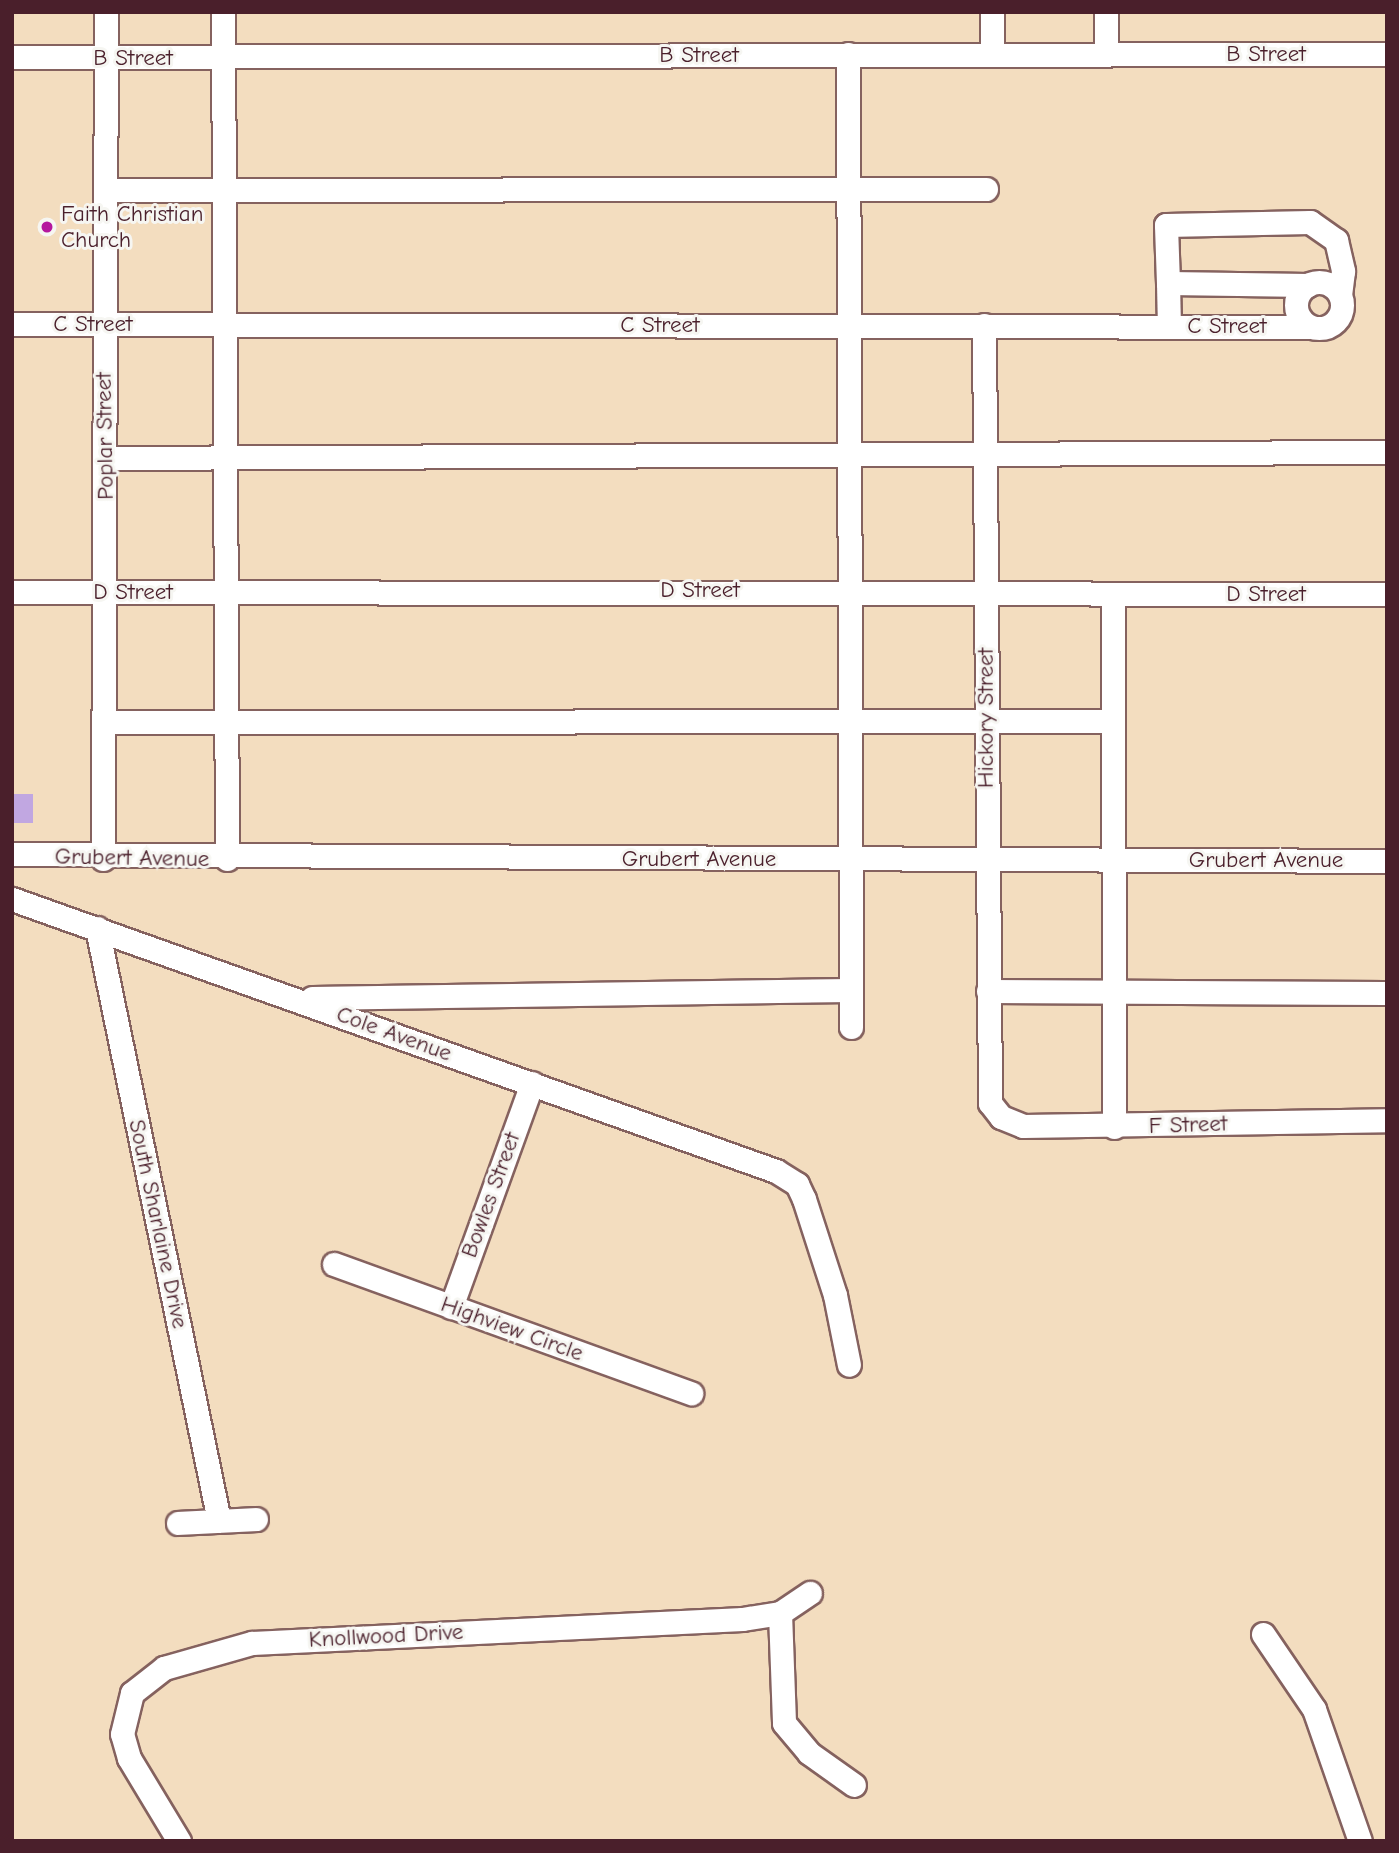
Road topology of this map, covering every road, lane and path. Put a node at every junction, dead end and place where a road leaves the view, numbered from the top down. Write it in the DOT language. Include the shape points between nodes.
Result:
graph roads {
  1 [pos="106,12"];
  2 [pos="223,12"];
  3 [pos="992,12"];
  4 [pos="1106,12"];
  5 [pos="992,53"];
  6 [pos="1106,53"];
  7 [pos="848,54"];
  8 [pos="1387,54"];
  9 [pos="12,57"];
  10 [pos="106,58"];
  11 [pos="223,58"];
  12 [pos="849,188"];
  13 [pos="986,189"];
  14 [pos="105,190"];
  15 [pos="224,190"];
  16 [pos="1168,283"];
  17 [pos="1308,285"];
  18 [pos="1339,295"];
  19 [pos="12,324"];
  20 [pos="104,324"];
  21 [pos="224,324"];
  22 [pos="849,325"];
  23 [pos="984,325"];
  24 [pos="1169,326"];
  25 [pos="1307,327"];
  26 [pos="981,449"];
  27 [pos="1387,452"];
  28 [pos="225,456"];
  29 [pos="849,457"];
  30 [pos="106,458"];
  31 [pos="850,589"];
  32 [pos="12,592"];
  33 [pos="107,592"];
  34 [pos="225,592"];
  35 [pos="986,593"];
  36 [pos="1387,594"];
  37 [pos="1112,595"];
  38 [pos="984,720"];
  39 [pos="849,721"];
  40 [pos="1112,721"];
  41 [pos="105,722"];
  42 [pos="228,724"];
  43 [pos="12,854"];
  44 [pos="103,859"];
  45 [pos="226,859"];
  46 [pos="851,860"];
  47 [pos="988,860"];
  48 [pos="1112,860"];
  49 [pos="1387,861"];
  50 [pos="12,899"];
  51 [pos="97,928"];
  52 [pos="851,990"];
  53 [pos="988,991"];
  54 [pos="1113,992"];
  55 [pos="1387,993"];
  56 [pos="297,998"];
  57 [pos="851,1027"];
  58 [pos="532,1083"];
  59 [pos="994,1110"];
  60 [pos="1387,1120"];
  61 [pos="1114,1127"];
  62 [pos="334,1264"];
  63 [pos="451,1307"];
  64 [pos="849,1365"];
  65 [pos="691,1393"];
  66 [pos="256,1519"];
  67 [pos="219,1521"];
  68 [pos="178,1523"];
  69 [pos="810,1593"];
  70 [pos="780,1613"];
  71 [pos="1263,1634"];
  72 [pos="854,1785"];
  73 [pos="179,1841"];
  74 [pos="1360,1841"];
  1 -- 10 [label="street, Poplar Street"];
  2 -- 11 [label="street"];
  3 -- 5 [label="street"];
  4 -- 6 [label="street"];
  5 -- 6 [label="street, B Street"];
  5 -- 7 [label="street, B Street"];
  6 -- 8 [label="street, B Street"];
  7 -- 11 [label="street, B Street"];
  7 -- 12 [label="street"];
  9 -- 10 [label="street, B Street"];
  10 -- 11 [label="street, B Street"];
  10 -- 14 [label="street, Poplar Street"];
  11 -- 15 [label="street"];
  12 -- 13 [label="street"];
  12 -- 15 [label="street"];
  12 -- 22 [label="street"];
  14 -- 15 [label="street"];
  14 -- 20 [label="street, Poplar Street"];
  15 -- 21 [label="street"];
  16 -- 17 [label="street"];
  16 -- 18 [label="street" via="1166,225 1310,222 1336,240 1343,271"];
  16 -- 24 [label="street"];
  17 -- 18 [label="street" via="1323,281"];
  17 -- 25 [label="street" via="1297,307"];
  18 -- 25 [label="street" via="1332,322"];
  19 -- 20 [label="street, C Street"];
  20 -- 21 [label="street, C Street"];
  20 -- 30 [label="street, Poplar Street"];
  21 -- 22 [label="street, C Street"];
  21 -- 28 [label="street"];
  22 -- 23 [label="street, C Street"];
  22 -- 29 [label="street"];
  23 -- 24 [label="street, C Street"];
  23 -- 26 [label="street, Hickory Street"];
  24 -- 25 [label="street, C Street"];
  26 -- 27 [label="street"];
  26 -- 29 [label="street"];
  26 -- 35 [label="street, Hickory Street"];
  28 -- 29 [label="street"];
  28 -- 30 [label="street"];
  28 -- 34 [label="street"];
  29 -- 31 [label="street"];
  30 -- 33 [label="street, Poplar Street"];
  31 -- 34 [label="street, D Street"];
  31 -- 35 [label="street, D Street"];
  31 -- 39 [label="street"];
  32 -- 33 [label="street, D Street"];
  33 -- 34 [label="street, D Street"];
  33 -- 41 [label="street, Poplar Street"];
  34 -- 42 [label="street"];
  35 -- 37 [label="street, D Street"];
  35 -- 38 [label="street, Hickory Street"];
  36 -- 37 [label="street, D Street"];
  37 -- 40 [label="street"];
  38 -- 39 [label="street"];
  38 -- 40 [label="street"];
  38 -- 47 [label="street, Hickory Street"];
  39 -- 42 [label="street"];
  39 -- 46 [label="street"];
  40 -- 48 [label="street"];
  41 -- 42 [label="street"];
  41 -- 44 [label="street, Poplar Street"];
  42 -- 45 [label="street"];
  43 -- 44 [label="street, Grubert Avenue"];
  44 -- 45 [label="street, Grubert Avenue"];
  45 -- 46 [label="street, Grubert Avenue"];
  46 -- 47 [label="street, Grubert Avenue"];
  46 -- 52 [label="street"];
  47 -- 48 [label="street, Grubert Avenue"];
  47 -- 53 [label="street, Hickory Street"];
  48 -- 49 [label="street, Grubert Avenue"];
  48 -- 54 [label="street"];
  50 -- 51 [label="street, Cole Avenue"];
  51 -- 56 [label="street, Cole Avenue"];
  51 -- 67 [label="street, South Sharlaine Drive"];
  52 -- 56 [label="street"];
  52 -- 57 [label="street"];
  53 -- 54 [label="street"];
  53 -- 59 [label="street, Hickory Street" via="988,1098"];
  54 -- 55 [label="street"];
  54 -- 61 [label="street"];
  56 -- 58 [label="street, Cole Avenue"];
  58 -- 63 [label="street, Bowles Street"];
  58 -- 64 [label="street, Cole Avenue" via="776,1171 797,1184 843,1322"];
  59 -- 61 [label="street, F Street" via="1023,1126"];
  60 -- 61 [label="street, F Street"];
  62 -- 63 [label="street, Highview Circle"];
  63 -- 65 [label="street, Highview Circle"];
  66 -- 67 [label="street"];
  67 -- 68 [label="street"];
  69 -- 70 [label="street"];
  70 -- 72 [label="street" via="784,1723 808,1753"];
  70 -- 73 [label="street, Knollwood Drive" via="252,1643 164,1668 132,1693 122,1734 129,1758"];
  71 -- 74 [label="street" via="1314,1709"];
}
